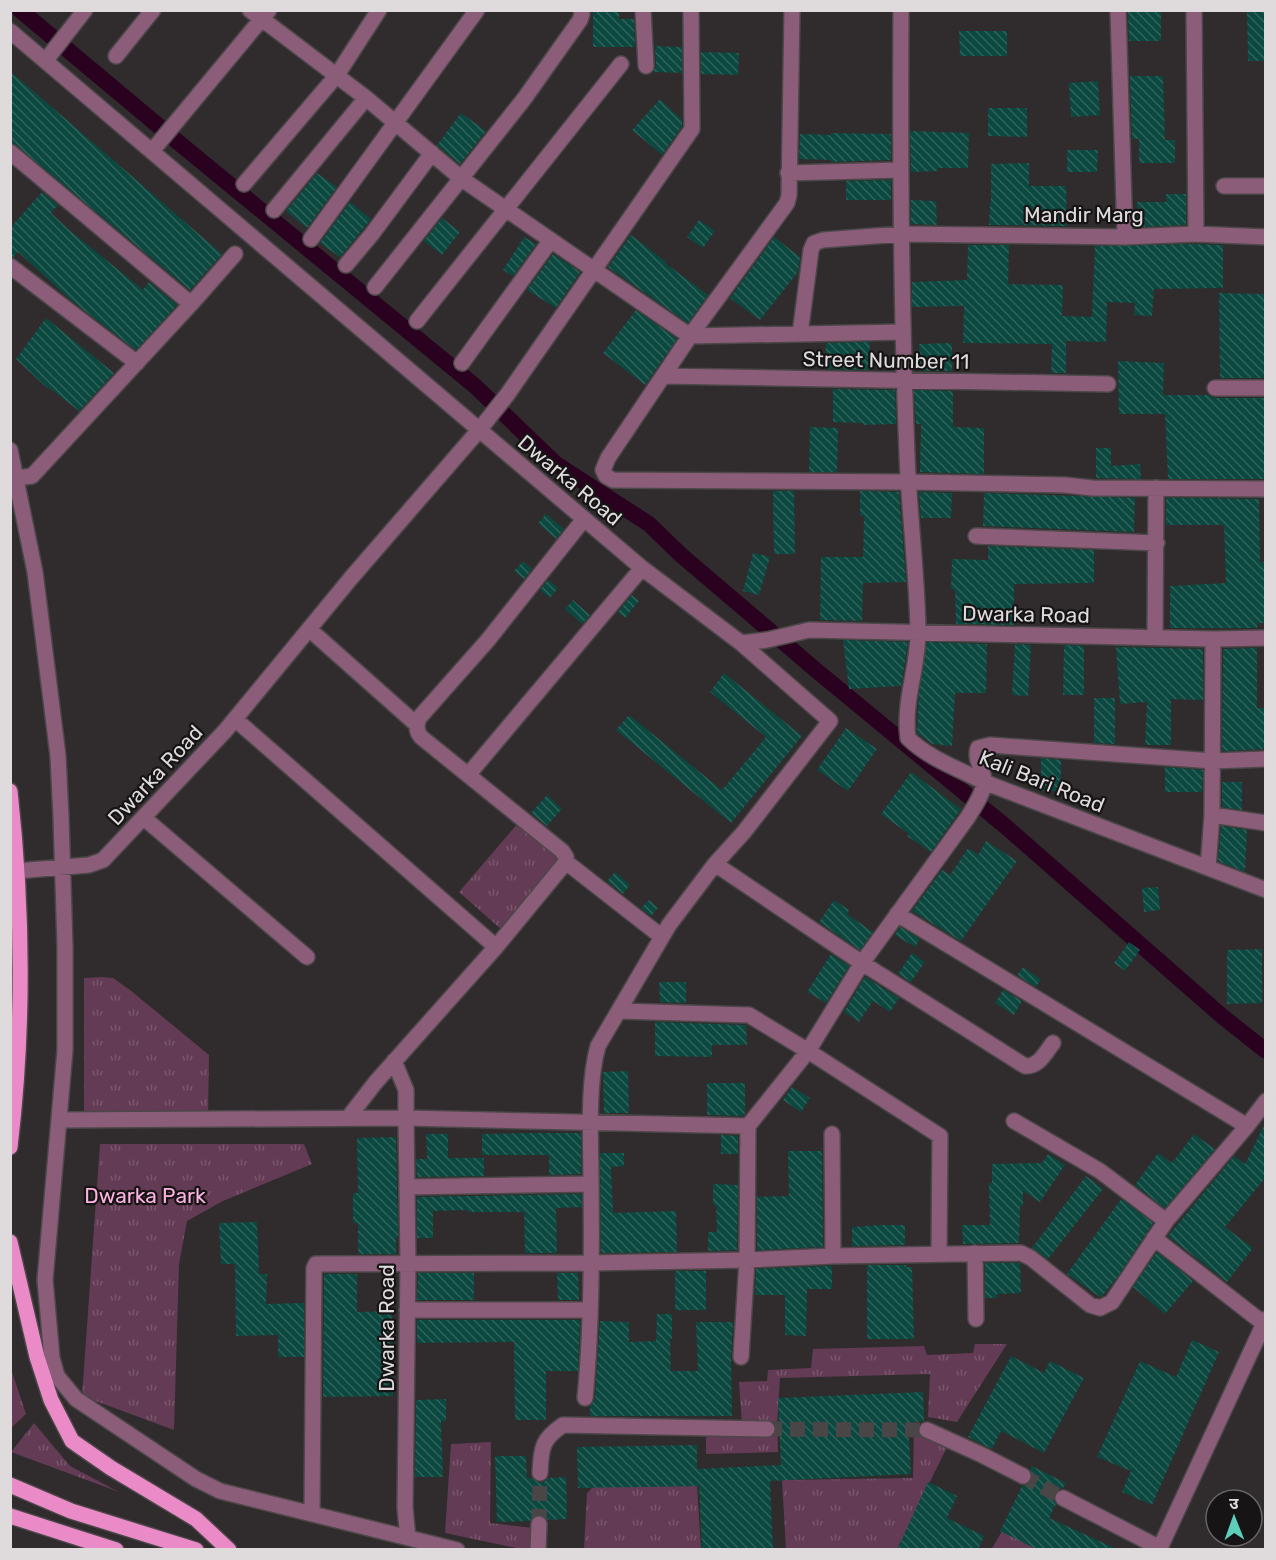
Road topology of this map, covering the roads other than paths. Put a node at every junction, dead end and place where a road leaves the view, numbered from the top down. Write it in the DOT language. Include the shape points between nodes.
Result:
graph roads {
  1 [pos="85,10"];
  2 [pos="153,10"];
  3 [pos="379,10"];
  4 [pos="477,10"];
  5 [pos="581,10"];
  6 [pos="643,10"];
  7 [pos="691,10"];
  8 [pos="792,10"];
  9 [pos="900,10"];
  10 [pos="1118,10"];
  11 [pos="1194,10"];
  12 [pos="261,14"];
  13 [pos="10,31"];
  14 [pos="116,56"];
  15 [pos="46,60"];
  16 [pos="621,64"];
  17 [pos="646,66"];
  18 [pos="337,75"];
  19 [pos="366,98"];
  20 [pos="395,121"];
  21 [pos="162,140"];
  22 [pos="10,152"];
  23 [pos="432,153"];
  24 [pos="900,170"];
  25 [pos="788,173"];
  26 [pos="462,179"];
  27 [pos="244,184"];
  28 [pos="1224,186"];
  29 [pos="1266,186"];
  30 [pos="274,210"];
  31 [pos="507,210"];
  32 [pos="901,234"];
  33 [pos="1196,234"];
  34 [pos="1125,237"];
  35 [pos="1266,237"];
  36 [pos="311,239"];
  37 [pos="551,240"];
  38 [pos="235,254"];
  39 [pos="346,265"];
  40 [pos="10,266"];
  41 [pos="595,269"];
  42 [pos="375,287"];
  43 [pos="191,304"];
  44 [pos="417,321"];
  45 [pos="903,332"];
  46 [pos="800,334"];
  47 [pos="690,336"];
  48 [pos="137,363"];
  49 [pos="462,363"];
  50 [pos="664,376"];
  51 [pos="904,382"];
  52 [pos="1108,384"];
  53 [pos="1215,388"];
  54 [pos="1266,388"];
  55 [pos="480,429"];
  56 [pos="10,450"];
  57 [pos="14,479"];
  58 [pos="908,482"];
  59 [pos="1156,488"];
  60 [pos="1266,489"];
  61 [pos="584,519"];
  62 [pos="976,536"];
  63 [pos="1157,543"];
  64 [pos="642,568"];
  65 [pos="309,628"];
  66 [pos="919,633"];
  67 [pos="1155,638"];
  68 [pos="1266,638"];
  69 [pos="1213,639"];
  70 [pos="741,643"];
  71 [pos="235,720"];
  72 [pos="416,724"];
  73 [pos="1266,759"];
  74 [pos="1213,761"];
  75 [pos="468,775"];
  76 [pos="984,782"];
  77 [pos="10,792"];
  78 [pos="1212,815"];
  79 [pos="144,818"];
  80 [pos="1266,823"];
  81 [pos="566,862"];
  82 [pos="715,864"];
  83 [pos="63,866"];
  84 [pos="1208,868"];
  85 [pos="16,871"];
  86 [pos="1266,890"];
  87 [pos="897,914"];
  88 [pos="662,937"];
  89 [pos="495,947"];
  90 [pos="307,957"];
  91 [pos="862,963"];
  92 [pos="619,1011"];
  93 [pos="1053,1043"];
  94 [pos="808,1051"];
  95 [pos="394,1060"];
  96 [pos="1266,1101"];
  97 [pos="348,1118"];
  98 [pos="406,1118"];
  99 [pos="59,1120"];
  100 [pos="1014,1121"];
  101 [pos="591,1123"];
  102 [pos="748,1126"];
  103 [pos="1247,1126"];
  104 [pos="832,1134"];
  105 [pos="10,1147"];
  106 [pos="591,1184"];
  107 [pos="407,1187"];
  108 [pos="1166,1221"];
  109 [pos="1154,1238"];
  110 [pos="10,1242"];
  111 [pos="975,1253"];
  112 [pos="939,1254"];
  113 [pos="833,1256"];
  114 [pos="747,1260"];
  115 [pos="408,1263"];
  116 [pos="590,1263"];
  117 [pos="407,1310"];
  118 [pos="590,1310"];
  119 [pos="976,1319"];
  120 [pos="1264,1321"];
  121 [pos="741,1358"];
  122 [pos="585,1398"];
  123 [pos="767,1429"];
  124 [pos="927,1430"];
  125 [pos="540,1473"];
  126 [pos="1023,1476"];
  127 [pos="10,1485"];
  128 [pos="1063,1498"];
  129 [pos="312,1512"];
  130 [pos="10,1516"];
  131 [pos="539,1524"];
  132 [pos="408,1538"];
  133 [pos="1160,1549"];
  134 [pos="116,1550"];
  135 [pos="195,1550"];
  136 [pos="229,1550"];
  137 [pos="457,1550"];
  138 [pos="538,1550"];
  1 -- 15 [label="street"];
  2 -- 14 [label="street"];
  3 -- 18 [label="street"];
  4 -- 20 [label="street"];
  5 -- 26 [label="street" via="580,20"];
  6 -- 17 [label="street"];
  7 -- 41 [label="street" via="692,129"];
  8 -- 25 [label="street"];
  9 -- 24 [label="street"];
  10 -- 34 [label="street"];
  11 -- 33 [label="street"];
  12 -- 18 [label="street"];
  12 -- 21 [label="street"];
  13 -- 15 [label="street"];
  15 -- 21 [label="street" via="85,96"];
  16 -- 31 [label="street"];
  18 -- 19 [label="street"];
  18 -- 27 [label="street"];
  19 -- 20 [label="street"];
  19 -- 30 [label="street"];
  20 -- 23 [label="street"];
  20 -- 36 [label="street"];
  21 -- 55 [label="street"];
  22 -- 43 [label="street"];
  23 -- 26 [label="street"];
  23 -- 39 [label="street"];
  24 -- 25 [label="street"];
  24 -- 32 [label="street"];
  25 -- 47 [label="street" via="787,202"];
  26 -- 31 [label="street"];
  26 -- 42 [label="street"];
  28 -- 29 [label="street"];
  31 -- 37 [label="street"];
  31 -- 44 [label="street"];
  32 -- 34 [label="street, Mandir Marg"];
  32 -- 45 [label="street"];
  32 -- 46 [label="street, Mandir Marg" via="814,243"];
  33 -- 34 [label="street, Mandir Marg"];
  33 -- 35 [label="street, Mandir Marg"];
  37 -- 41 [label="street"];
  37 -- 49 [label="street"];
  38 -- 43 [label="street"];
  40 -- 48 [label="street"];
  41 -- 47 [label="street"];
  41 -- 55 [label="street"];
  43 -- 48 [label="street"];
  45 -- 46 [label="street"];
  45 -- 51 [label="street"];
  46 -- 47 [label="street"];
  47 -- 50 [label="street"];
  48 -- 57 [label="street" via="32,476"];
  50 -- 51 [label="street, Street Number 11"];
  50 -- 58 [label="street" via="608,458 603,470 613,480"];
  51 -- 52 [label="street, Street Number 11"];
  51 -- 58 [label="street"];
  53 -- 54 [label="street"];
  55 -- 61 [label="street, Dwarka Road"];
  55 -- 65 [label="street, Dwarka Road"];
  56 -- 57 [label="street"];
  57 -- 83 [label="street" via="29,534 44,642 58,756"];
  58 -- 59 [label="street"];
  58 -- 66 [label="street"];
  59 -- 60 [label="street"];
  59 -- 63 [label="street"];
  61 -- 64 [label="street, Dwarka Road"];
  61 -- 72 [label="street"];
  62 -- 63 [label="street"];
  63 -- 67 [label="street"];
  64 -- 70 [label="street, Dwarka Road"];
  64 -- 75 [label="street"];
  65 -- 71 [label="street, Dwarka Road"];
  65 -- 72 [label="street"];
  66 -- 67 [label="street, Dwarka Road"];
  66 -- 70 [label="street, Dwarka Road" via="809,630"];
  66 -- 76 [label="street, Kali Bari Road" via="906,711 908,738"];
  67 -- 69 [label="street, Dwarka Road"];
  68 -- 69 [label="street, Dwarka Road"];
  69 -- 74 [label="street"];
  70 -- 82 [label="street" via="830,721"];
  71 -- 79 [label="street, Dwarka Road"];
  71 -- 89 [label="street"];
  72 -- 75 [label="street" via="421,737"];
  73 -- 74 [label="street"];
  74 -- 76 [label="street" via="990,745 978,748 976,755"];
  74 -- 78 [label="street"];
  75 -- 81 [label="street" via="562,851"];
  76 -- 84 [label="street, Kali Bari Road"];
  76 -- 87 [label="street" via="968,817"];
  77 -- 85 [label="main road"];
  78 -- 80 [label="street"];
  78 -- 84 [label="street"];
  79 -- 83 [label="street, Dwarka Road" via="103,860"];
  79 -- 90 [label="street"];
  81 -- 88 [label="street"];
  81 -- 89 [label="street"];
  82 -- 88 [label="street"];
  82 -- 91 [label="street"];
  83 -- 85 [label="street, Dwarka Road"];
  83 -- 99 [label="street" via="66,1019"];
  84 -- 86 [label="street, Kali Bari Road"];
  85 -- 105 [label="main road" via="21,987"];
  87 -- 91 [label="street"];
  87 -- 103 [label="street"];
  88 -- 92 [label="street"];
  89 -- 95 [label="street"];
  91 -- 93 [label="street" via="1025,1066 1038,1062"];
  91 -- 94 [label="street"];
  92 -- 94 [label="street" via="744,1014"];
  92 -- 101 [label="street" via="597,1051"];
  94 -- 102 [label="street"];
  94 -- 112 [label="street" via="940,1136"];
  95 -- 97 [label="street"];
  95 -- 98 [label="street, Dwarka Road" via="405,1090"];
  96 -- 103 [label="street"];
  97 -- 98 [label="street"];
  97 -- 99 [label="street"];
  98 -- 101 [label="street"];
  98 -- 107 [label="street, Dwarka Road"];
  99 -- 129 [label="street" via="45,1280 57,1376 76,1399 196,1479 220,1491"];
  100 -- 108 [label="street" via="1100,1171"];
  101 -- 102 [label="street"];
  101 -- 106 [label="street"];
  102 -- 114 [label="street"];
  103 -- 108 [label="street"];
  104 -- 113 [label="street"];
  106 -- 107 [label="street"];
  106 -- 116 [label="street"];
  107 -- 115 [label="street, Dwarka Road"];
  108 -- 109 [label="street"];
  109 -- 111 [label="street" via="1112,1302 1100,1308 1090,1305 1021,1253"];
  109 -- 120 [label="street"];
  110 -- 136 [label="main road" via="37,1357 51,1400 72,1441 196,1519"];
  111 -- 112 [label="street"];
  111 -- 119 [label="street"];
  112 -- 113 [label="street"];
  113 -- 114 [label="street"];
  114 -- 116 [label="street"];
  114 -- 121 [label="street"];
  115 -- 116 [label="street"];
  115 -- 117 [label="street, Dwarka Road"];
  115 -- 129 [label="street" via="316,1264 314,1268"];
  116 -- 118 [label="street"];
  117 -- 118 [label="street"];
  117 -- 132 [label="street, Dwarka Road"];
  118 -- 122 [label="street"];
  120 -- 133 [label="street"];
  123 -- 125 [label="street" via="562,1425 547,1436"];
  124 -- 126 [label="street"];
  127 -- 135 [label="main road" via="71,1511"];
  128 -- 133 [label="street"];
  129 -- 132 [label="street"];
  130 -- 134 [label="main road"];
  131 -- 138 [label="street"];
  132 -- 137 [label="street"];
}
